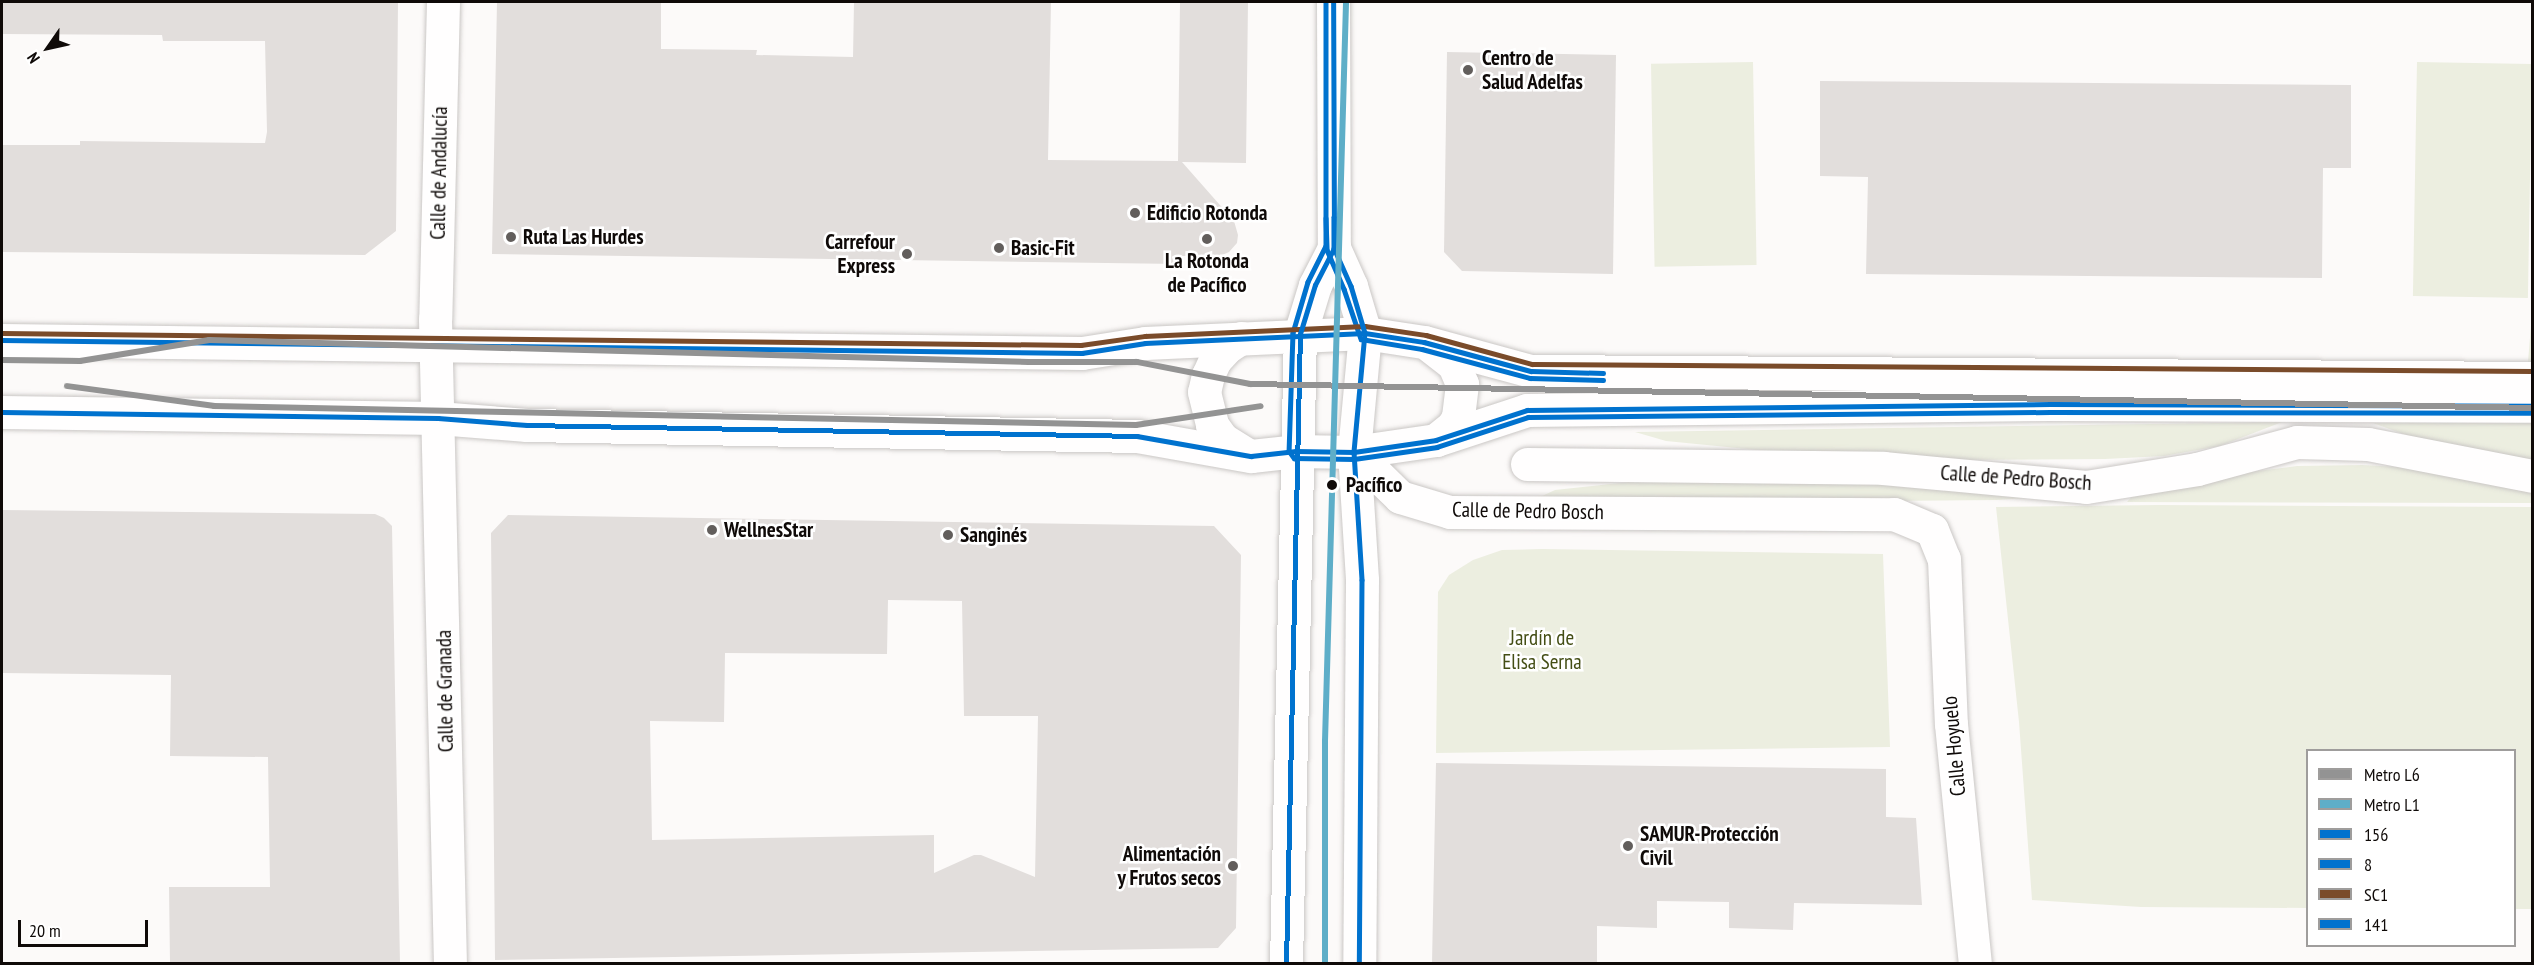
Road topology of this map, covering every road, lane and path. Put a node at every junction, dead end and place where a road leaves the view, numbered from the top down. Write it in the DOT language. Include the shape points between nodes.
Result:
graph roads {
  1 [pos="443,2"];
  2 [pos="1333,2"];
  3 [pos="1334,248"];
  4 [pos="1365,333"];
  5 [pos="1300,334"];
  6 [pos="1241,338"];
  7 [pos="2,340"];
  8 [pos="1424,342"];
  9 [pos="436,345"];
  10 [pos="2532,378"];
  11 [pos="2532,406"];
  12 [pos="2,412"];
  13 [pos="438,418"];
  14 [pos="1436,440"];
  15 [pos="1296,451"];
  16 [pos="1354,452"];
  17 [pos="1251,456"];
  18 [pos="1527,464"];
  19 [pos="2532,476"];
  20 [pos="1932,530"];
  21 [pos="450,963"];
  22 [pos="1286,963"];
  23 [pos="1359,963"];
  24 [pos="1975,963"];
  1 -- 9 [label="main road, Calle de Andalucía"];
  2 -- 3 [label="main road"];
  3 -- 4 [label="main road"];
  3 -- 5 [label="main road" via="1315,285"];
  4 -- 5 [label="main road"];
  4 -- 8 [label="main road"];
  4 -- 16 [label="main road"];
  5 -- 6 [label="main road"];
  5 -- 15 [label="main road"];
  6 -- 9 [label="main road" via="1145,343 1082,354"];
  6 -- 17 [label="main road" via="1215,360 1204,392 1212,425 1222,439"];
  7 -- 9 [label="main road"];
  8 -- 10 [label="main road" via="1531,371"];
  8 -- 14 [label="main road" via="1447,356 1462,384 1458,417"];
  9 -- 13 [label="main road, Calle de Andalucía"];
  11 -- 14 [label="main road" via="2050,404 1527,410"];
  12 -- 13 [label="main road"];
  13 -- 17 [label="main road" via="527,424 1137,436"];
  13 -- 21 [label="main road, Calle de Granada"];
  14 -- 16 [label="main road"];
  15 -- 16 [label="main road"];
  15 -- 17 [label="main road"];
  15 -- 22 [label="main road"];
  16 -- 20 [label="main road, Calle de Pedro Bosch" via="1400,497 1450,512 1894,514"];
  16 -- 23 [label="main road" via="1362,580"];
  18 -- 19 [label="main road, Calle de Pedro Bosch" via="1883,468 2086,487 2196,469 2297,442 2368,444"];
  20 -- 24 [label="main road, Calle Hoyuelo" via="1944,559 1951,724"];
}
